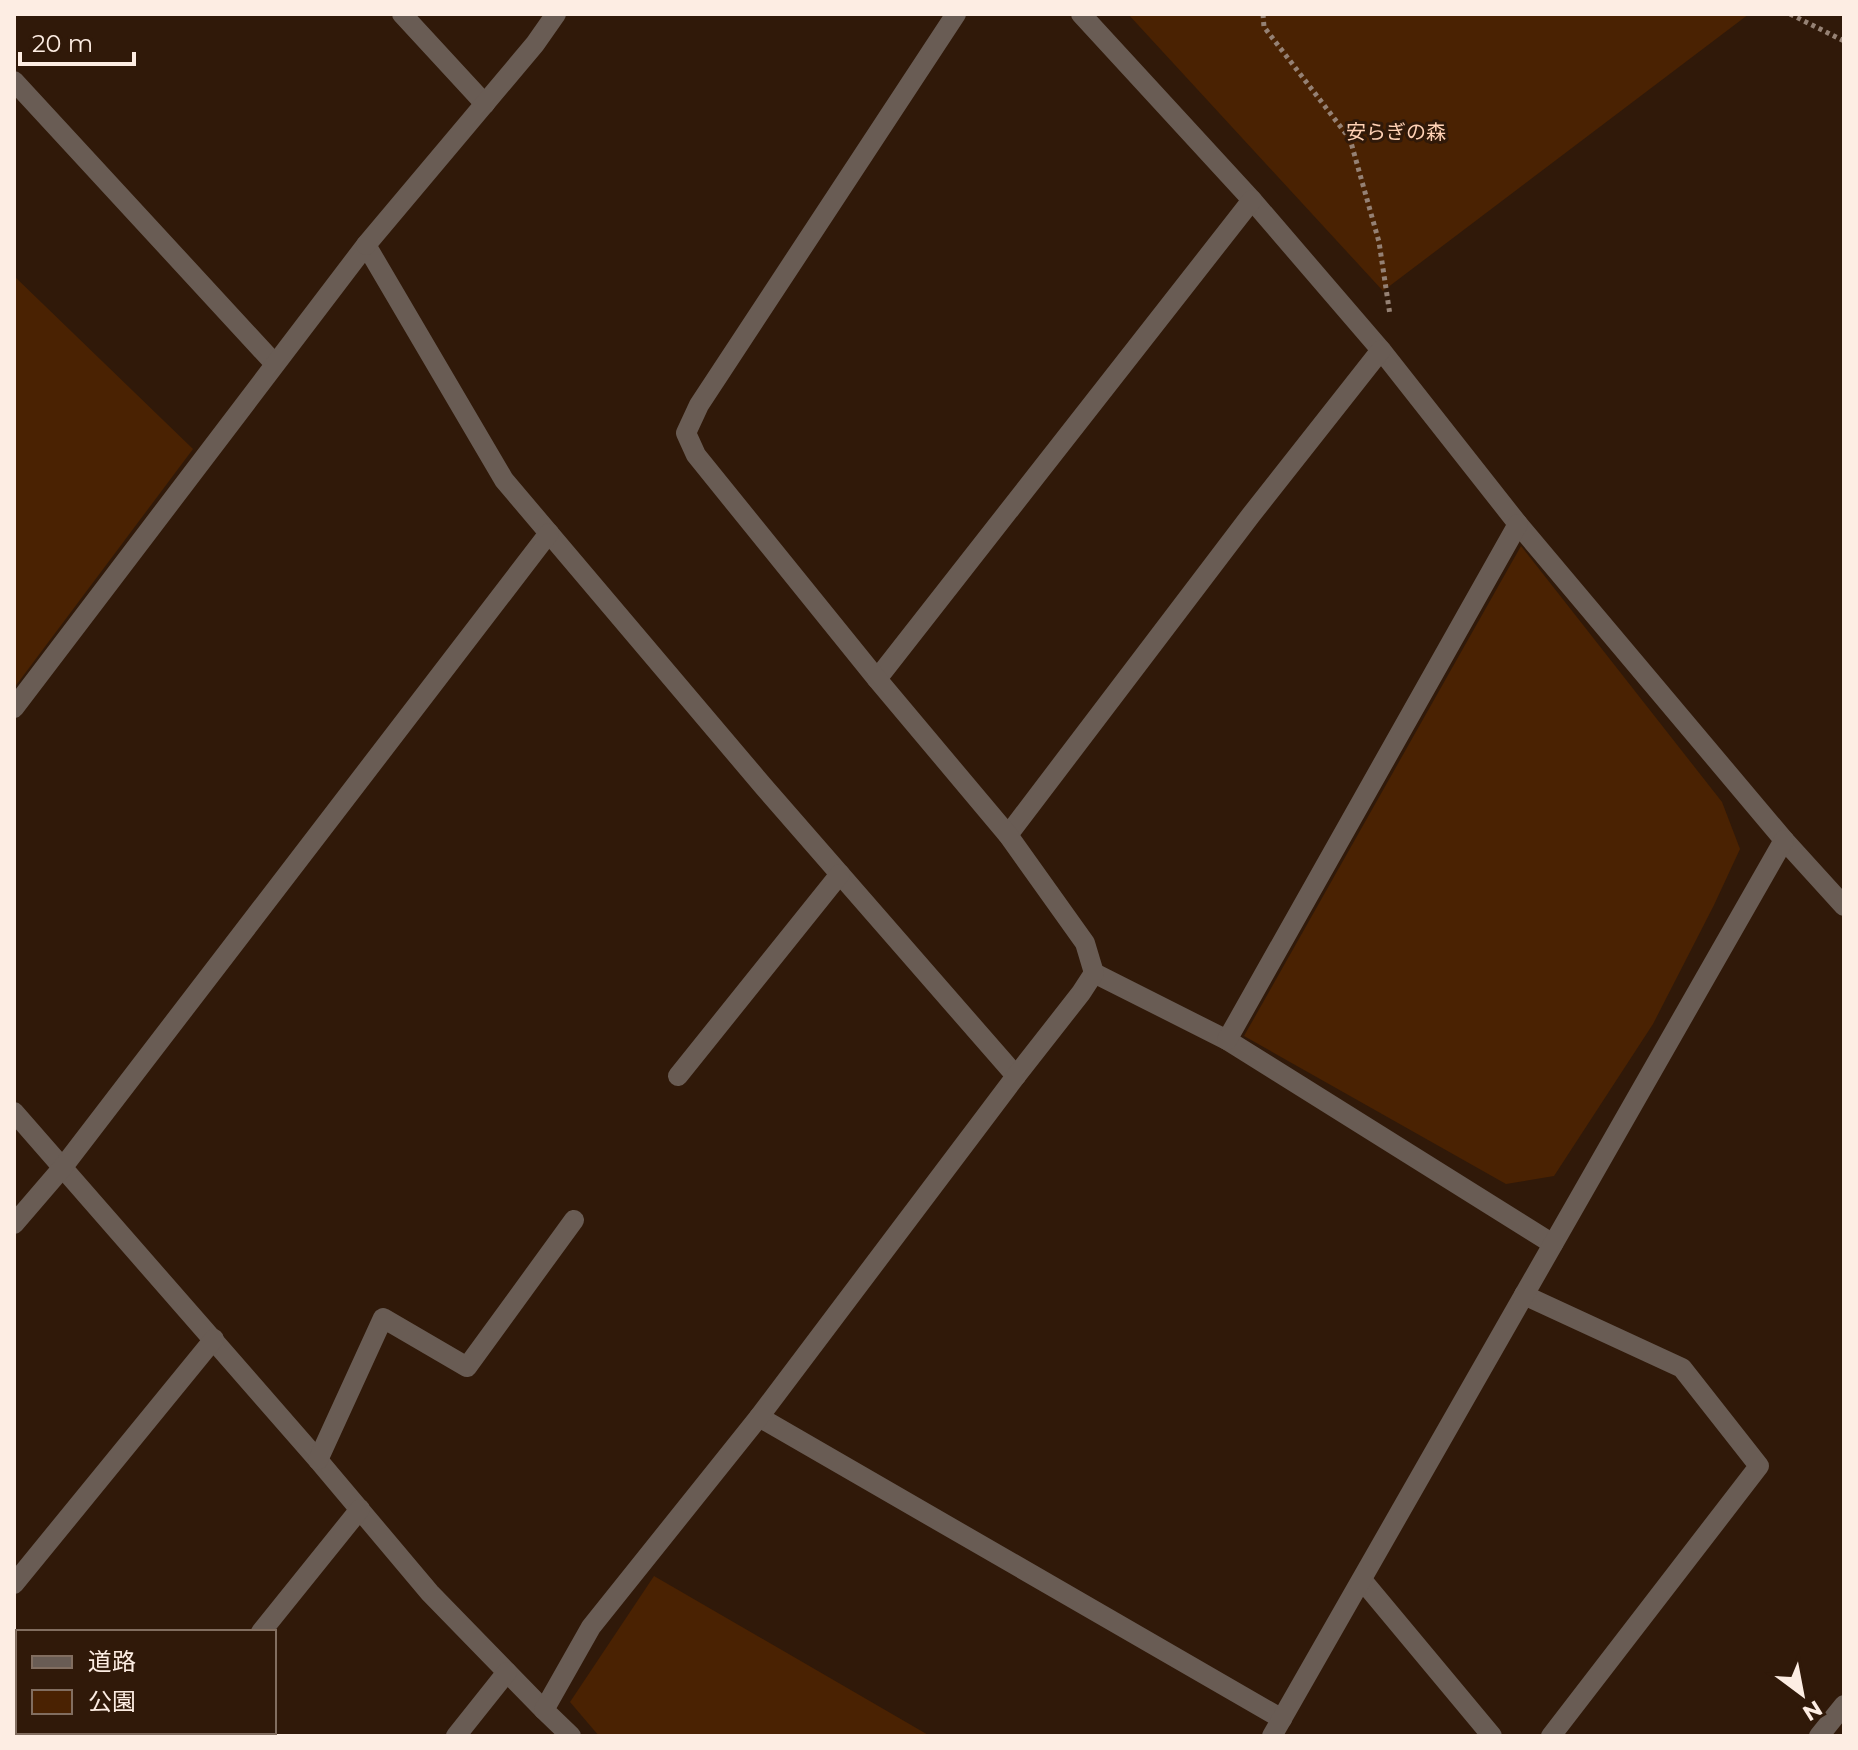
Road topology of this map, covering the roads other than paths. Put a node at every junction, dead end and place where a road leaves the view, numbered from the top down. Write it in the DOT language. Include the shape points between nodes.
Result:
graph roads {
  1 [pos="402,14"];
  2 [pos="556,14"];
  3 [pos="956,14"];
  4 [pos="1081,14"];
  5 [pos="14,81"];
  6 [pos="485,104"];
  7 [pos="1252,200"];
  8 [pos="366,245"];
  9 [pos="1381,350"];
  10 [pos="275,364"];
  11 [pos="1518,524"];
  12 [pos="549,533"];
  13 [pos="877,679"];
  14 [pos="14,708"];
  15 [pos="1008,835"];
  16 [pos="1784,840"];
  17 [pos="840,874"];
  18 [pos="1844,906"];
  19 [pos="1094,973"];
  20 [pos="1227,1040"];
  21 [pos="678,1076"];
  22 [pos="1016,1076"];
  23 [pos="14,1112"];
  24 [pos="63,1167"];
  25 [pos="574,1220"];
  26 [pos="14,1224"];
  27 [pos="1553,1244"];
  28 [pos="1524,1295"];
  29 [pos="214,1339"];
  30 [pos="759,1417"];
  31 [pos="318,1460"];
  32 [pos="360,1509"];
  33 [pos="1362,1580"];
  34 [pos="14,1584"];
  35 [pos="263,1630"];
  36 [pos="507,1672"];
  37 [pos="1844,1705"];
  38 [pos="544,1710"];
  39 [pos="1277,1728"];
  40 [pos="456,1736"];
  41 [pos="571,1736"];
  42 [pos="1492,1736"];
  43 [pos="1551,1736"];
  44 [pos="1819,1736"];
  1 -- 6 [label="street"];
  2 -- 6 [label="street"];
  3 -- 13 [label="street" via="699,405 686,433 696,455"];
  4 -- 7 [label="street"];
  5 -- 10 [label="street"];
  6 -- 8 [label="street"];
  7 -- 9 [label="street"];
  7 -- 13 [label="street"];
  8 -- 10 [label="street"];
  8 -- 12 [label="street" via="504,480"];
  9 -- 11 [label="street"];
  9 -- 15 [label="street"];
  10 -- 14 [label="street"];
  11 -- 16 [label="street"];
  11 -- 20 [label="street"];
  12 -- 17 [label="street"];
  12 -- 24 [label="street"];
  13 -- 15 [label="street"];
  15 -- 19 [label="street" via="1085,943"];
  16 -- 18 [label="street"];
  16 -- 27 [label="street"];
  17 -- 21 [label="street"];
  17 -- 22 [label="street"];
  19 -- 20 [label="street"];
  19 -- 22 [label="street"];
  20 -- 27 [label="street"];
  22 -- 30 [label="street"];
  23 -- 24 [label="street"];
  24 -- 26 [label="street"];
  24 -- 29 [label="street"];
  25 -- 31 [label="street" via="467,1367 383,1318"];
  27 -- 28 [label="street"];
  28 -- 33 [label="street"];
  28 -- 43 [label="street" via="1682,1368 1759,1466"];
  29 -- 31 [label="street"];
  29 -- 34 [label="street"];
  30 -- 38 [label="street" via="591,1627"];
  30 -- 39 [label="street"];
  31 -- 32 [label="street"];
  32 -- 35 [label="street"];
  32 -- 36 [label="street" via="430,1593"];
  33 -- 39 [label="street"];
  33 -- 42 [label="street"];
  36 -- 38 [label="street"];
  36 -- 40 [label="street"];
  37 -- 44 [label="street"];
  38 -- 41 [label="street"];
}
